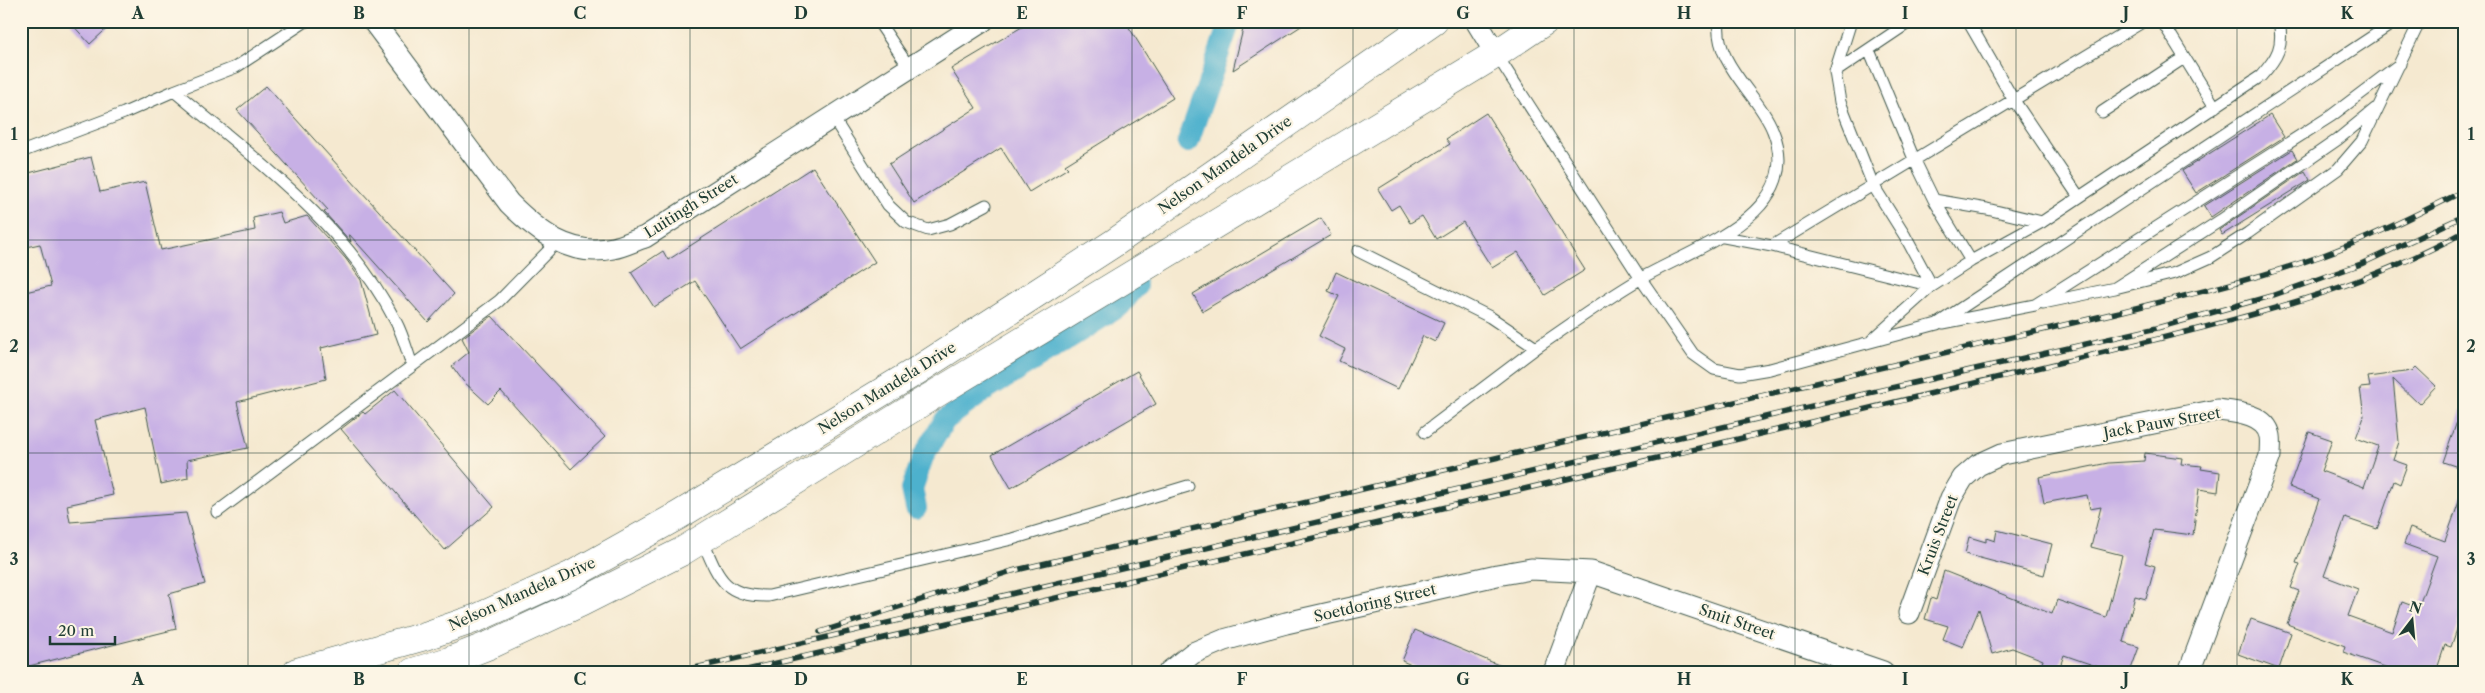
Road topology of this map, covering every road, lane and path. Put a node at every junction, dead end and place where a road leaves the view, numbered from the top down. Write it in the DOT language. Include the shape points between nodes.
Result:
graph roads {
  1 [pos="306,21"];
  2 [pos="373,21"];
  3 [pos="878,21"];
  4 [pos="983,21"];
  5 [pos="1434,21"];
  6 [pos="1476,21"];
  7 [pos="1544,21"];
  8 [pos="1719,21"];
  9 [pos="1850,21"];
  10 [pos="1911,21"];
  11 [pos="1968,21"];
  12 [pos="2144,21"];
  13 [pos="2162,21"];
  14 [pos="2279,21"];
  15 [pos="2396,21"];
  16 [pos="2420,21"];
  17 [pos="1868,50"];
  18 [pos="1496,54"];
  19 [pos="2184,58"];
  20 [pos="2400,64"];
  21 [pos="909,67"];
  22 [pos="1835,72"];
  23 [pos="174,91"];
  24 [pos="2013,99"];
  25 [pos="2380,105"];
  26 [pos="2216,107"];
  27 [pos="2102,112"];
  28 [pos="832,116"];
  29 [pos="21,152"];
  30 [pos="1914,159"];
  31 [pos="1873,185"];
  32 [pos="2079,196"];
  33 [pos="1934,200"];
  34 [pos="986,205"];
  35 [pos="2042,222"];
  36 [pos="1724,237"];
  37 [pos="556,242"];
  38 [pos="1772,246"];
  39 [pos="1358,251"];
  40 [pos="1971,261"];
  41 [pos="1641,279"];
  42 [pos="1932,286"];
  43 [pos="2115,288"];
  44 [pos="2035,305"];
  45 [pos="1937,324"];
  46 [pos="1868,344"];
  47 [pos="1536,348"];
  48 [pos="412,365"];
  49 [pos="1425,432"];
  50 [pos="1978,465"];
  51 [pos="1188,486"];
  52 [pos="217,512"];
  53 [pos="702,539"];
  54 [pos="1591,572"];
  55 [pos="1909,614"];
  56 [pos="297,672"];
  57 [pos="413,672"];
  58 [pos="1169,672"];
  59 [pos="1554,672"];
  60 [pos="1883,672"];
  61 [pos="2189,672"];
  1 -- 23 [label="lane" via="236,67"];
  2 -- 37 [label="street, Luitingh Street" via="509,203 532,226"];
  3 -- 21 [label="lane"];
  4 -- 21 [label="street, Luitingh Street"];
  5 -- 56 [label="highway, Nelson Mandela Drive" via="1105,248 918,370 679,515 572,575 476,618 425,636"];
  6 -- 18 [label="street"];
  7 -- 18 [label="highway, Nelson Mandela Drive"];
  8 -- 36 [label="lane" via="1718,34 1727,61 1770,123 1780,148 1778,178 1763,203"];
  9 -- 22 [label="lane"];
  10 -- 17 [label="lane"];
  11 -- 24 [label="lane"];
  12 -- 24 [label="lane"];
  13 -- 19 [label="lane"];
  14 -- 26 [label="lane" via="2282,39 2274,61 2261,76"];
  15 -- 45 [label="lane"];
  16 -- 20 [label="lane"];
  17 -- 22 [label="lane"];
  17 -- 30 [label="lane"];
  18 -- 41 [label="lane"];
  18 -- 53 [label="highway, Nelson Mandela Drive"];
  19 -- 26 [label="lane"];
  19 -- 27 [label="lane"];
  20 -- 25 [label="lane"];
  20 -- 44 [label="lane" via="2331,116"];
  21 -- 28 [label="street, Luitingh Street"];
  22 -- 31 [label="lane" via="1840,102"];
  23 -- 29 [label="lane"];
  23 -- 48 [label="lane" via="300,196 339,237 397,323"];
  24 -- 30 [label="lane"];
  24 -- 32 [label="lane"];
  25 -- 43 [label="lane" via="2337,140 2268,188"];
  25 -- 43 [label="lane" via="2362,141 2338,169 2248,233 2211,257 2175,273"];
  26 -- 32 [label="lane"];
  28 -- 34 [label="lane" via="888,205 906,222 928,230 950,224"];
  28 -- 37 [label="street, Luitingh Street" via="645,237 612,249 583,249"];
  30 -- 31 [label="lane"];
  30 -- 33 [label="lane"];
  31 -- 38 [label="lane"];
  31 -- 42 [label="lane"];
  32 -- 35 [label="lane"];
  33 -- 35 [label="lane"];
  33 -- 40 [label="lane"];
  35 -- 40 [label="lane"];
  36 -- 38 [label="lane"];
  36 -- 41 [label="lane"];
  37 -- 48 [label="lane" via="499,301"];
  38 -- 42 [label="lane"];
  39 -- 47 [label="lane" via="1490,317"];
  40 -- 42 [label="lane"];
  41 -- 46 [label="lane" via="1693,354 1714,369 1740,374"];
  41 -- 47 [label="lane"];
  42 -- 46 [label="lane"];
  43 -- 44 [label="lane"];
  44 -- 45 [label="lane"];
  45 -- 46 [label="lane"];
  47 -- 49 [label="lane"];
  48 -- 52 [label="lane"];
  50 -- 55 [label="street, Kruis Street" via="1963,478 1951,498"];
  50 -- 61 [label="street, Jack Pauw Street" via="2002,454 2217,410 2241,412 2260,422 2270,435 2270,456"];
  51 -- 53 [label="lane" via="1012,539 769,596 748,596 729,587 717,574"];
  53 -- 57 [label="highway, Nelson Mandela Drive" via="501,640"];
  54 -- 58 [label="street, Soetdoring Street" via="1531,569 1497,574 1286,623 1193,653"];
  54 -- 59 [label="street"];
  54 -- 60 [label="street, Smit Street"];
}
